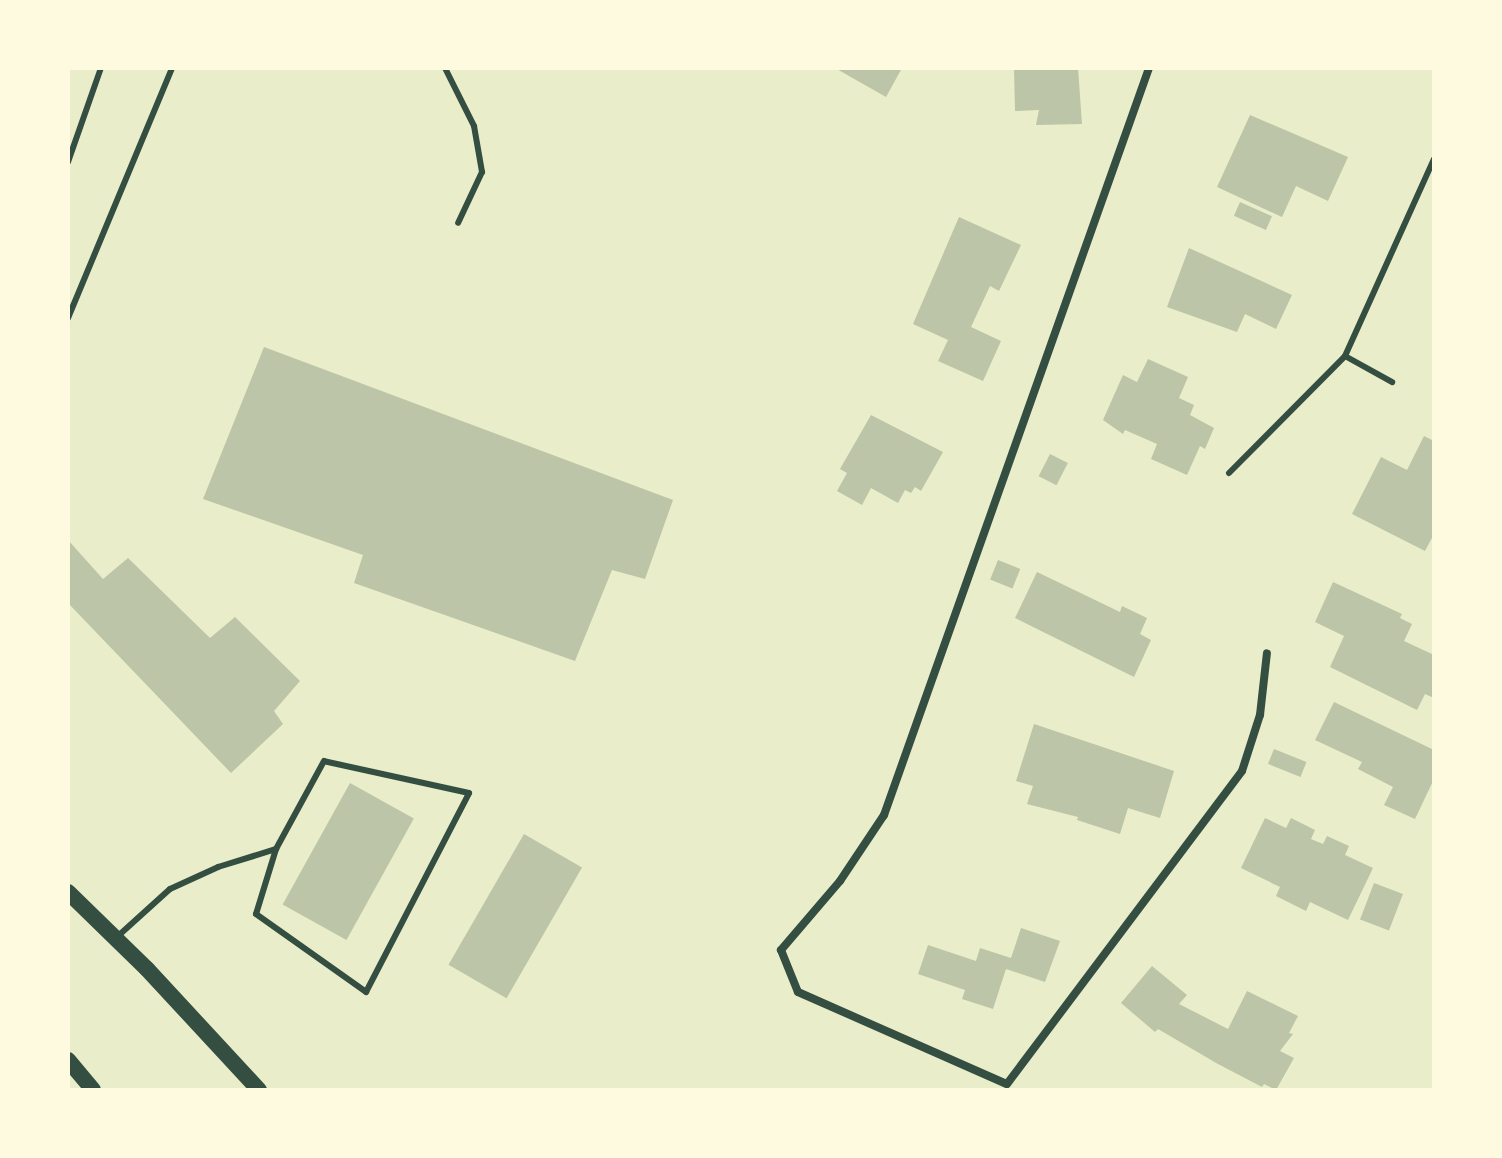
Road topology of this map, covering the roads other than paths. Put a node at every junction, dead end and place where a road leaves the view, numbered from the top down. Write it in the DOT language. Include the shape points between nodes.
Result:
graph roads {
  1 [pos="101,68"];
  2 [pos="172,68"];
  3 [pos="445,68"];
  4 [pos="1149,68"];
  5 [pos="1434,159"];
  6 [pos="68,162"];
  7 [pos="458,223"];
  8 [pos="68,318"];
  9 [pos="1345,356"];
  10 [pos="1392,382"];
  11 [pos="1229,473"];
  12 [pos="1267,653"];
  13 [pos="276,849"];
  14 [pos="68,892"];
  15 [pos="115,939"];
  16 [pos="68,1060"];
  17 [pos="93,1090"];
  18 [pos="259,1090"];
  1 -- 6 [label="lane"];
  2 -- 8 [label="lane"];
  3 -- 7 [label="lane" via="474,126 482,172"];
  4 -- 12 [label="street" via="884,815 840,881 781,950 798,992 1007,1084 1242,771 1260,715"];
  5 -- 9 [label="lane"];
  9 -- 10 [label="lane"];
  9 -- 11 [label="lane"];
  13 -- 13 [label="lane" via="256,914 366,992 469,793 324,761"];
  13 -- 15 [label="lane" via="170,889"];
  14 -- 15 [label="main road"];
  15 -- 18 [label="main road"];
  16 -- 17 [label="main road"];
}
